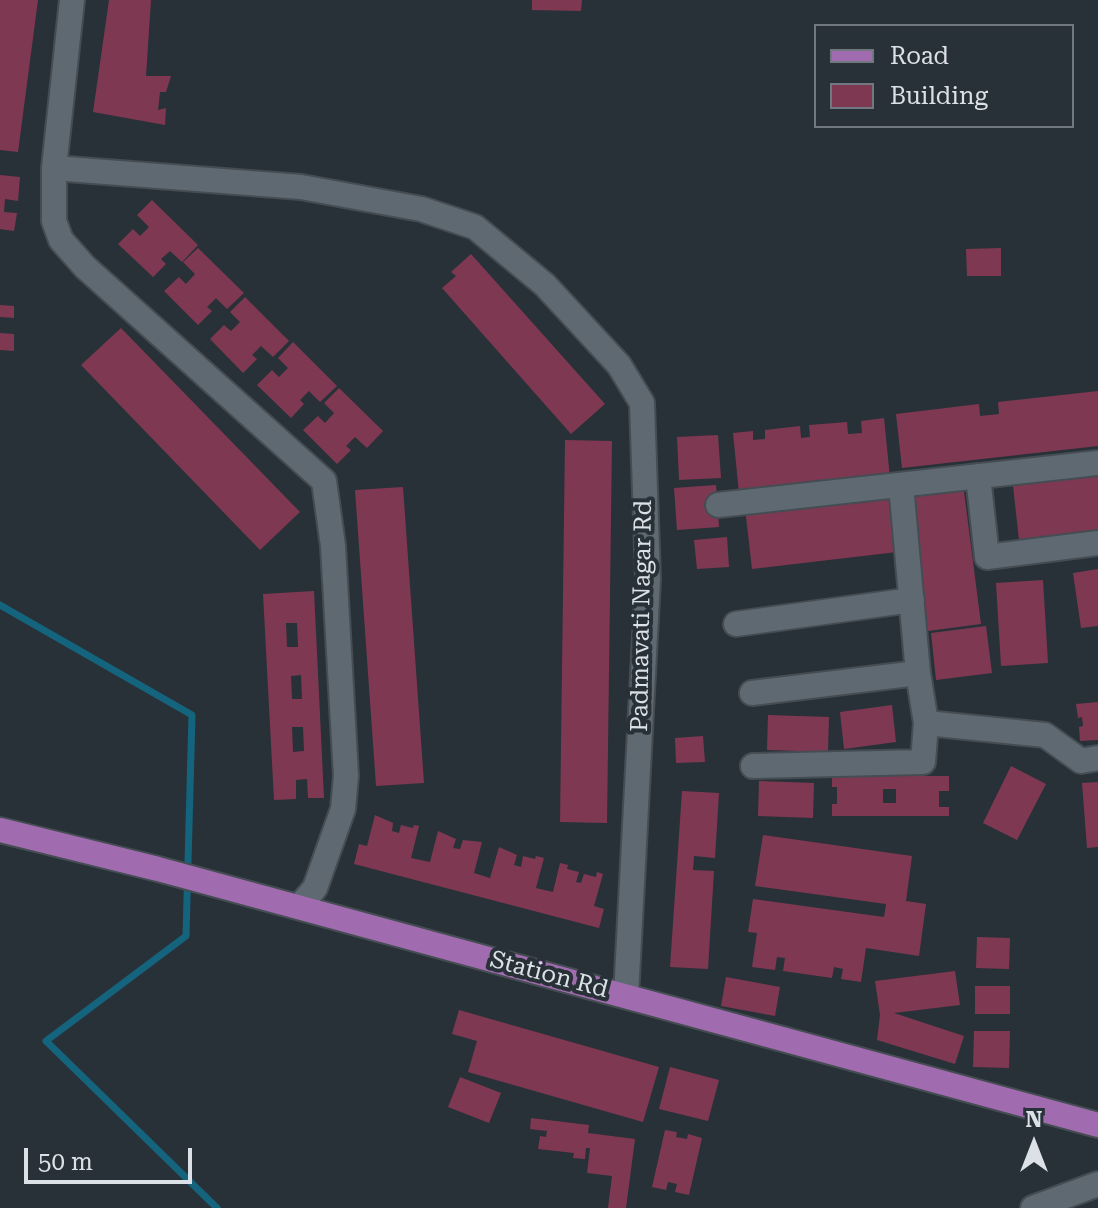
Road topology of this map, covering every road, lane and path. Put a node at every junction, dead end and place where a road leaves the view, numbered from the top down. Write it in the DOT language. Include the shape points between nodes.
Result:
graph roads {
  1 [pos="72,0"];
  2 [pos="54,168"];
  3 [pos="1098,463"];
  4 [pos="978,476"];
  5 [pos="901,485"];
  6 [pos="718,505"];
  7 [pos="1098,543"];
  8 [pos="912,600"];
  9 [pos="736,624"];
  10 [pos="918,673"];
  11 [pos="752,693"];
  12 [pos="926,723"];
  13 [pos="1098,758"];
  14 [pos="753,766"];
  15 [pos="0,830"];
  16 [pos="299,907"];
  17 [pos="626,996"];
  18 [pos="1098,1125"];
  19 [pos="1098,1184"];
  20 [pos="1033,1208"];
  1 -- 2 [label="street"];
  2 -- 16 [label="street" via="54,221 61,240 324,481 333,546 346,776 343,809 315,888"];
  2 -- 17 [label="street, Padmavati Nagar Rd" via="301,187 421,209 475,227 545,285 619,365 642,403 648,579"];
  3 -- 4 [label="street"];
  4 -- 5 [label="street"];
  4 -- 7 [label="street" via="987,557"];
  5 -- 6 [label="street"];
  5 -- 8 [label="street"];
  8 -- 9 [label="street"];
  8 -- 10 [label="street"];
  10 -- 11 [label="street"];
  10 -- 12 [label="street"];
  12 -- 13 [label="street" via="1045,735 1081,761"];
  12 -- 14 [label="street" via="923,762"];
  15 -- 16 [label="main road, Station Rd"];
  16 -- 17 [label="main road, Station Rd"];
  17 -- 18 [label="main road, Station Rd"];
  19 -- 20 [label="street"];
}
